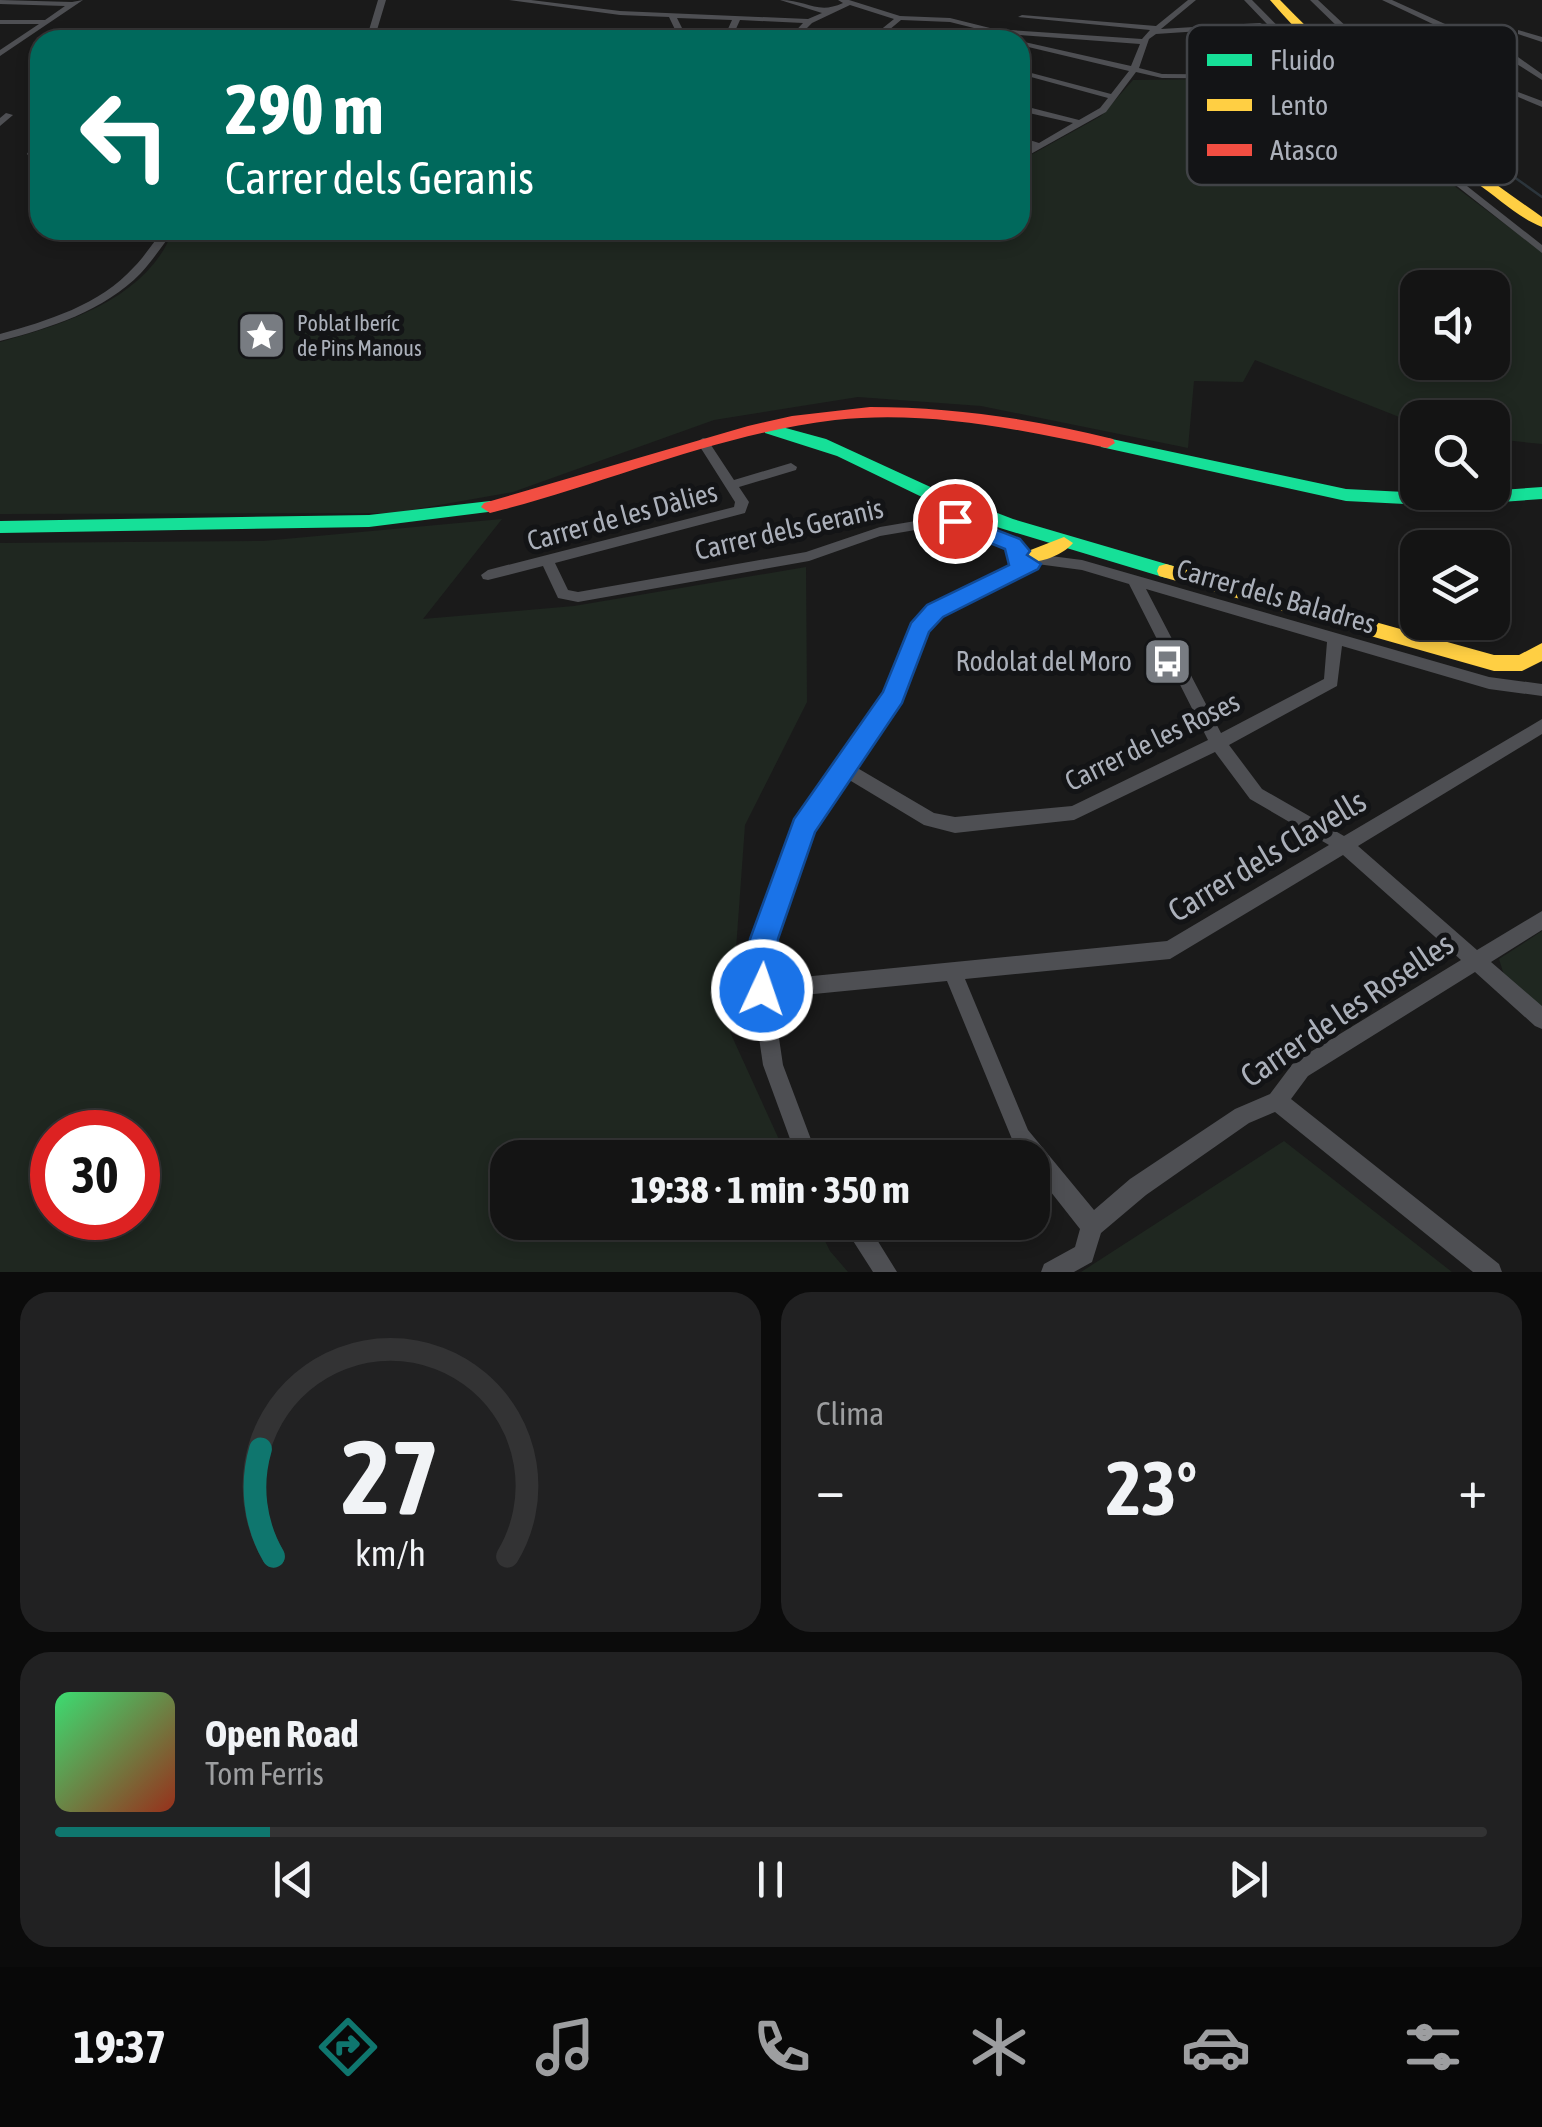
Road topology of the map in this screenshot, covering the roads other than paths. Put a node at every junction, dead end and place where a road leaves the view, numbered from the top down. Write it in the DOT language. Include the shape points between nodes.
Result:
graph roads {
  1 [pos="382,0"];
  2 [pos="513,0"];
  3 [pos="784,0"];
  4 [pos="1192,0"];
  5 [pos="1248,0"];
  6 [pos="1275,0"];
  7 [pos="1290,0"];
  8 [pos="1314,0"];
  9 [pos="1386,0"];
  10 [pos="846,1"];
  11 [pos="0,2"];
  12 [pos="76,2"];
  13 [pos="828,12"];
  14 [pos="672,15"];
  15 [pos="1022,17"];
  16 [pos="737,18"];
  17 [pos="899,18"];
  18 [pos="809,21"];
  19 [pos="0,22"];
  20 [pos="52,22"];
  21 [pos="1272,25"];
  22 [pos="1298,25"];
  23 [pos="1314,25"];
  24 [pos="1340,25"];
  25 [pos="1441,25"];
  26 [pos="1187,29"];
  27 [pos="39,30"];
  28 [pos="373,30"];
  29 [pos="679,30"];
  30 [pos="731,30"];
  31 [pos="800,30"];
  32 [pos="884,30"];
  33 [pos="985,30"];
  34 [pos="1153,30"];
  35 [pos="0,32"];
  36 [pos="30,32"];
  37 [pos="1521,32"];
  38 [pos="30,36"];
  39 [pos="1030,39"];
  40 [pos="1542,40"];
  41 [pos="1145,42"];
  42 [pos="1030,43"];
  43 [pos="1,54"];
  44 [pos="1517,60"];
  45 [pos="1134,70"];
  46 [pos="1030,75"];
  47 [pos="1187,76"];
  48 [pos="1542,78"];
  49 [pos="1542,86"];
  50 [pos="1517,92"];
  51 [pos="1517,94"];
  52 [pos="1114,97"];
  53 [pos="1542,104"];
  54 [pos="1030,110"];
  55 [pos="9,115"];
  56 [pos="0,123"];
  57 [pos="1082,123"];
  58 [pos="1030,143"];
  59 [pos="1040,146"];
  60 [pos="1030,152"];
  61 [pos="1460,185"];
  62 [pos="1490,185"];
  63 [pos="1514,185"];
  64 [pos="1542,206"];
  65 [pos="1542,223"];
  66 [pos="162,240"];
  67 [pos="1542,250"];
  68 [pos="0,338"];
  69 [pos="821,429"];
  70 [pos="703,442"];
  71 [pos="791,467"];
  72 [pos="730,485"];
  73 [pos="1542,493"];
  74 [pos="1510,497"];
  75 [pos="1400,499"];
  76 [pos="1510,500"];
  77 [pos="1542,506"];
  78 [pos="0,527"];
  79 [pos="999,531"];
  80 [pos="1032,553"];
  81 [pos="548,562"];
  82 [pos="488,574"];
  83 [pos="1134,581"];
  84 [pos="1335,640"];
  85 [pos="1542,651"];
  86 [pos="1542,690"];
  87 [pos="1542,726"];
  88 [pos="1218,743"];
  89 [pos="843,768"];
  90 [pos="1344,845"];
  91 [pos="1542,920"];
  92 [pos="1476,958"];
  93 [pos="953,973"];
  94 [pos="762,990"];
  95 [pos="1542,1019"];
  96 [pos="1277,1101"];
  97 [pos="801,1140"];
  98 [pos="1092,1226"];
  99 [pos="864,1240"];
  100 [pos="886,1272"];
  101 [pos="1052,1272"];
  102 [pos="1491,1272"];
  1 -- 28 [label="street"];
  2 -- 14 [label="street"];
  3 -- 13 [label="street"];
  4 -- 34 [label="street"];
  5 -- 21 [label="street"];
  6 -- 22 [label="main road"];
  7 -- 23 [label="main road"];
  8 -- 24 [label="street"];
  9 -- 25 [label="street"];
  10 -- 13 [label="street"];
  10 -- 17 [label="street"];
  11 -- 12 [label="street"];
  12 -- 20 [label="street"];
  13 -- 18 [label="street"];
  14 -- 16 [label="street"];
  14 -- 29 [label="street"];
  15 -- 34 [label="street"];
  16 -- 18 [label="street"];
  16 -- 30 [label="street"];
  17 -- 32 [label="street"];
  17 -- 33 [label="street" via="950,20"];
  18 -- 31 [label="street"];
  19 -- 20 [label="street"];
  20 -- 27 [label="street"];
  26 -- 34 [label="street"];
  34 -- 41 [label="street"];
  35 -- 36 [label="street"];
  37 -- 40 [label="street"];
  38 -- 43 [label="street"];
  39 -- 41 [label="street"];
  41 -- 45 [label="street"];
  42 -- 45 [label="street"];
  44 -- 48 [label="street"];
  45 -- 47 [label="street"];
  45 -- 52 [label="street"];
  46 -- 52 [label="street"];
  49 -- 50 [label="street"];
  51 -- 53 [label="street"];
  52 -- 57 [label="street"];
  54 -- 57 [label="street"];
  55 -- 56 [label="street"];
  57 -- 59 [label="street"];
  58 -- 59 [label="street"];
  59 -- 60 [label="street"];
  61 -- 67 [label="street"];
  62 -- 65 [label="main road"];
  63 -- 64 [label="main road"];
  66 -- 68 [label="street" via="132,276 95,301 50,324"];
  69 -- 70 [label="main road" via="754,428"];
  69 -- 75 [label="main road" via="861,413 1002,422 1346,494"];
  69 -- 79 [label="main road"];
  70 -- 72 [label="street, Carrer de les Dàlies"];
  70 -- 78 [label="main road" via="552,493 422,518"];
  71 -- 72 [label="street, Carrer de les Dàlies"];
  72 -- 81 [label="street, Carrer de les Dàlies" via="742,502 731,514"];
  73 -- 74 [label="main road"];
  76 -- 77 [label="main road"];
  79 -- 80 [label="main road"];
  79 -- 81 [label="street, Carrer dels Geranis" via="939,522 836,542 809,556 578,597 564,594"];
  80 -- 83 [label="street, Carrer dels Baladres"];
  80 -- 85 [label="main road" via="1476,660 1522,663"];
  80 -- 89 [label="street" via="935,611 919,628 893,696"];
  81 -- 82 [label="street, Carrer de les Dàlies"];
  83 -- 84 [label="street, Carrer dels Baladres"];
  83 -- 88 [label="street"];
  84 -- 86 [label="street, Carrer dels Baladres" via="1489,684"];
  84 -- 88 [label="street, Carrer de les Roses" via="1331,682"];
  87 -- 90 [label="street, Carrer dels Clavells"];
  88 -- 89 [label="street, Carrer de les Roses" via="1074,813 956,825 930,820"];
  88 -- 90 [label="street" via="1256,794"];
  89 -- 94 [label="street" via="804,827 764,939"];
  90 -- 92 [label="street"];
  90 -- 93 [label="street, Carrer dels Clavells" via="1170,950"];
  91 -- 92 [label="street, Carrer de les Roselles"];
  92 -- 95 [label="street"];
  92 -- 96 [label="street, Carrer de les Roselles" via="1301,1069"];
  93 -- 94 [label="street, Carrer dels Clavells"];
  93 -- 98 [label="street" via="1021,1137"];
  94 -- 97 [label="street" via="772,1065"];
  96 -- 98 [label="street, Carrer de les Roselles" via="1242,1116"];
  96 -- 102 [label="street"];
  98 -- 101 [label="street, Carrer de les Roselles" via="1084,1254"];
  99 -- 100 [label="street"];
}
